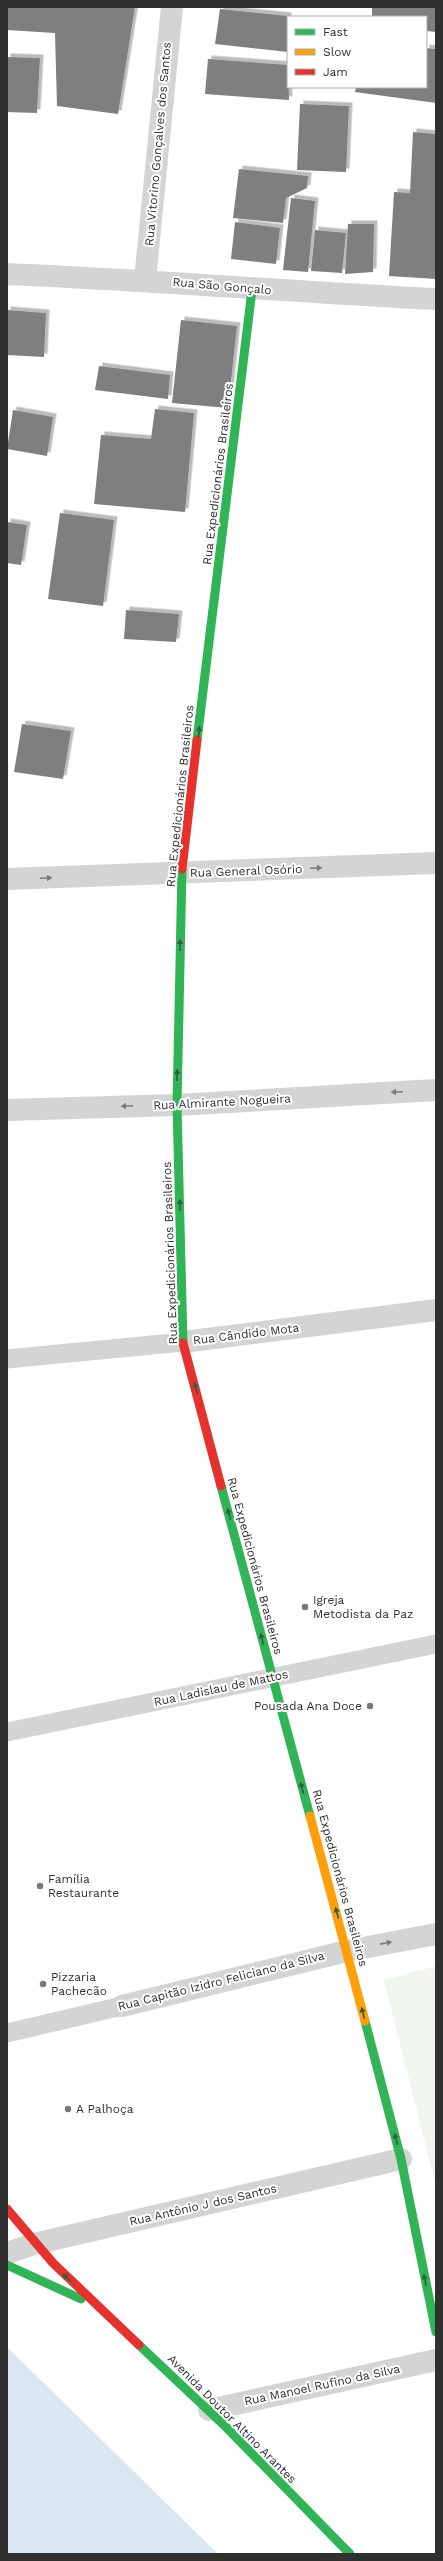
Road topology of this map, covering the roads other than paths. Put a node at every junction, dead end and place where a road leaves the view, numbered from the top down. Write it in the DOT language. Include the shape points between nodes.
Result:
graph roads {
  1 [pos="172,7"];
  2 [pos="7,274"];
  3 [pos="145,280"];
  4 [pos="252,290"];
  5 [pos="436,299"];
  6 [pos="436,863"];
  7 [pos="181,874"];
  8 [pos="7,879"];
  9 [pos="436,1090"];
  10 [pos="177,1105"];
  11 [pos="7,1110"];
  12 [pos="436,1310"];
  13 [pos="184,1342"];
  14 [pos="7,1359"];
  15 [pos="436,1644"];
  16 [pos="272,1677"];
  17 [pos="7,1732"];
  18 [pos="436,1934"];
  19 [pos="347,1951"];
  20 [pos="122,2006"];
  21 [pos="7,2033"];
  22 [pos="401,2159"];
  23 [pos="7,2209"];
  24 [pos="34,2244"];
  25 [pos="7,2253"];
  26 [pos="7,2265"];
  27 [pos="95,2305"];
  28 [pos="436,2332"];
  29 [pos="436,2360"];
  30 [pos="209,2410"];
  31 [pos="350,2554"];
  1 -- 3 [label="street, Rua Vitorino Gonçalves dos Santos"];
  2 -- 3 [label="street, Rua São Gonçalo"];
  3 -- 4 [label="street, Rua São Gonçalo"];
  4 -- 5 [label="street, Rua São Gonçalo"];
  7 -- 4 [label="street, Rua Expedicionários Brasileiros, one-way"];
  7 -- 6 [label="street, Rua General Osório, one-way"];
  8 -- 7 [label="street, Rua General Osório, one-way"];
  10 -- 7 [label="street, Rua Expedicionários Brasileiros, one-way"];
  9 -- 10 [label="street, Rua Almirante Nogueira, one-way"];
  10 -- 11 [label="street, Rua Almirante Nogueira, one-way"];
  13 -- 10 [label="street, Rua Expedicionários Brasileiros, one-way"];
  12 -- 13 [label="street, Rua Cândido Mota"];
  13 -- 14 [label="lane, Rua Cândido Mota"];
  16 -- 13 [label="street, Rua Expedicionários Brasileiros, one-way"];
  15 -- 16 [label="lane, Rua Ladislau de Mattos"];
  16 -- 17 [label="lane, Rua Ladislau de Mattos"];
  19 -- 16 [label="street, Rua Expedicionários Brasileiros, one-way"];
  19 -- 18 [label="street, Rua Capitão Izidro Feliciano da Silva, one-way"];
  19 -- 20 [label="street, Rua Capitão Izidro Feliciano da Silva"];
  22 -- 19 [label="street, Rua Expedicionários Brasileiros, one-way"];
  20 -- 21 [label="lane, Rua Capitão Izidro Feliciano da Silva"];
  22 -- 24 [label="street, Rua Antônio J dos Santos"];
  28 -- 22 [label="street, Rua Expedicionários Brasileiros, one-way"];
  23 -- 24 [label="street, Avenida Doutor Altino Arantes"];
  24 -- 25 [label="street, Rua Antônio J dos Santos"];
  27 -- 24 [label="street, Avenida Doutor Altino Arantes, one-way"];
  26 -- 27 [label="street, Avenida Doutor Altino Arantes"];
  27 -- 30 [label="street, Avenida Doutor Altino Arantes"];
  29 -- 30 [label="street, Rua Manoel Rufino da Silva"];
  30 -- 31 [label="street, Avenida Doutor Altino Arantes"];
}
